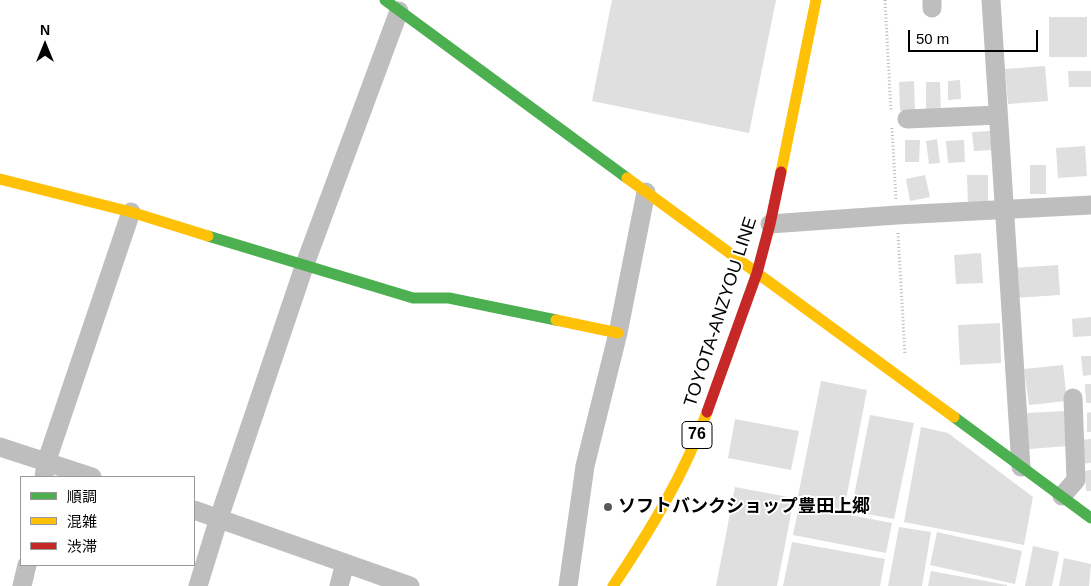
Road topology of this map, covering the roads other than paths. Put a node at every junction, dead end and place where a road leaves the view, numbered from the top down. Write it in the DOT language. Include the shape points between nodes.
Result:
graph roads {
  1 [pos="816,0"];
  2 [pos="991,0"];
  3 [pos="392,5"];
  4 [pos="998,115"];
  5 [pos="897,121"];
  6 [pos="0,179"];
  7 [pos="646,192"];
  8 [pos="1091,205"];
  9 [pos="1004,209"];
  10 [pos="131,212"];
  11 [pos="770,224"];
  12 [pos="305,264"];
  13 [pos="756,272"];
  14 [pos="618,333"];
  15 [pos="1073,398"];
  16 [pos="0,447"];
  17 [pos="1021,467"];
  18 [pos="45,470"];
  19 [pos="85,476"];
  20 [pos="1062,496"];
  21 [pos="195,510"];
  22 [pos="1090,515"];
  23 [pos="219,518"];
  24 [pos="345,563"];
  25 [pos="27,566"];
  26 [pos="22,586"];
  27 [pos="198,586"];
  28 [pos="339,586"];
  29 [pos="410,586"];
  30 [pos="568,586"];
  31 [pos="613,586"];
  1 -- 11 [label="street, TOYOTA-ANZYOU LINE / 76"];
  2 -- 4 [label="street"];
  3 -- 7 [label="street"];
  3 -- 12 [label="street"];
  4 -- 5 [label="street"];
  4 -- 9 [label="street"];
  6 -- 10 [label="street"];
  7 -- 13 [label="street"];
  7 -- 14 [label="street"];
  8 -- 9 [label="street"];
  9 -- 11 [label="street"];
  9 -- 17 [label="street"];
  10 -- 12 [label="street"];
  10 -- 18 [label="street"];
  11 -- 13 [label="street, TOYOTA-ANZYOU LINE / 76"];
  12 -- 14 [label="street" via="413,298 449,298"];
  12 -- 23 [label="street"];
  13 -- 17 [label="street"];
  13 -- 31 [label="street, TOYOTA-ANZYOU LINE / 76" via="705,416 670,495"];
  14 -- 30 [label="street" via="585,466"];
  15 -- 20 [label="street" via="1076,480"];
  16 -- 18 [label="street"];
  17 -- 20 [label="street"];
  18 -- 19 [label="street"];
  20 -- 22 [label="street"];
  21 -- 23 [label="street"];
  23 -- 24 [label="street"];
  23 -- 27 [label="street"];
  24 -- 28 [label="street"];
  24 -- 29 [label="street"];
  25 -- 26 [label="street"];
}
